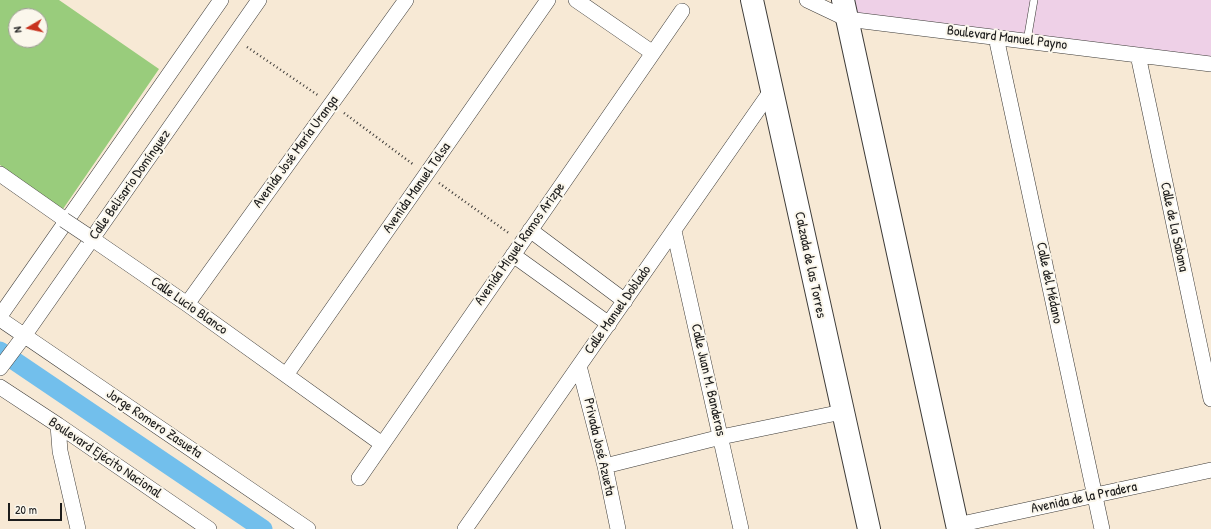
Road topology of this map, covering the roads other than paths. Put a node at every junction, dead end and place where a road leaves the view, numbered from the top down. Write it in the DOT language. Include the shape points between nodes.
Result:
graph roads {
  1 [pos="221,0"];
  2 [pos="259,0"];
  3 [pos="406,0"];
  4 [pos="548,0"];
  5 [pos="576,0"];
  6 [pos="752,0"];
  7 [pos="808,0"];
  8 [pos="1034,0"];
  9 [pos="845,9"];
  10 [pos="682,12"];
  11 [pos="996,37"];
  12 [pos="1027,41"];
  13 [pos="653,53"];
  14 [pos="1138,54"];
  15 [pos="1211,64"];
  16 [pos="771,91"];
  17 [pos="0,174"];
  18 [pos="65,220"];
  19 [pos="674,231"];
  20 [pos="526,236"];
  21 [pos="90,238"];
  22 [pos="512,255"];
  23 [pos="625,301"];
  24 [pos="187,304"];
  25 [pos="2,320"];
  26 [pos="608,324"];
  27 [pos="21,338"];
  28 [pos="579,366"];
  29 [pos="0,368"];
  30 [pos="286,375"];
  31 [pos="0,387"];
  32 [pos="1211,399"];
  33 [pos="842,412"];
  34 [pos="58,425"];
  35 [pos="721,437"];
  36 [pos="382,444"];
  37 [pos="605,466"];
  38 [pos="1211,470"];
  39 [pos="359,478"];
  40 [pos="1094,496"];
  41 [pos="616,527"];
  42 [pos="958,527"];
  43 [pos="78,529"];
  44 [pos="209,529"];
  45 [pos="308,529"];
  46 [pos="465,529"];
  47 [pos="741,529"];
  48 [pos="869,529"];
  49 [pos="1102,529"];
  1 -- 18 [label="street"];
  2 -- 21 [label="street, Calle Belisario Domínguez"];
  3 -- 24 [label="street, Avenida José María Uranga"];
  4 -- 30 [label="street, Avenida Manuel Tolsa"];
  5 -- 13 [label="street"];
  6 -- 16 [label="main road, Calzada de las Torres"];
  7 -- 9 [label="street, Boulevard Manuel Payno"];
  8 -- 12 [label="lane"];
  9 -- 11 [label="street, Boulevard Manuel Payno"];
  9 -- 42 [label="main road"];
  10 -- 13 [label="street, Avenida Miguel Ramos Arizpe"];
  11 -- 12 [label="street, Boulevard Manuel Payno"];
  11 -- 40 [label="street, Calle del Médano"];
  12 -- 14 [label="street, Boulevard Manuel Payno"];
  13 -- 20 [label="street, Avenida Miguel Ramos Arizpe"];
  14 -- 15 [label="street, Boulevard Manuel Payno"];
  14 -- 32 [label="street, Calle de La Sabana"];
  16 -- 19 [label="street, Calle Manuel Doblado"];
  16 -- 33 [label="main road, Calzada de las Torres"];
  17 -- 18 [label="street, Calle Lucio Blanco"];
  18 -- 21 [label="street, Calle Lucio Blanco, bridge"];
  18 -- 25 [label="street"];
  19 -- 23 [label="street, Calle Manuel Doblado"];
  19 -- 35 [label="street, Calle Juan M. Banderas"];
  20 -- 22 [label="street, Avenida Miguel Ramos Arizpe"];
  20 -- 23 [label="street"];
  21 -- 24 [label="street, Calle Lucio Blanco"];
  21 -- 27 [label="street, Calle Belisario Domínguez"];
  22 -- 26 [label="street"];
  22 -- 36 [label="street, Avenida Miguel Ramos Arizpe"];
  23 -- 26 [label="street, Calle Manuel Doblado"];
  24 -- 30 [label="street, Calle Lucio Blanco"];
  25 -- 27 [label="street, Jorge Romero Zasueta"];
  26 -- 28 [label="street, Calle Manuel Doblado"];
  27 -- 29 [label="street, Calle Belisario Domínguez"];
  27 -- 45 [label="street, Jorge Romero Zasueta"];
  28 -- 37 [label="street, Privada José Azueta"];
  28 -- 46 [label="street, Calle Manuel Doblado"];
  30 -- 36 [label="street, Calle Lucio Blanco"];
  31 -- 34 [label="street, Boulevard Ejécito Nacional"];
  33 -- 35 [label="street"];
  33 -- 48 [label="main road, Calzada de las Torres"];
  34 -- 43 [label="street" via="60,451"];
  34 -- 44 [label="street, Boulevard Ejécito Nacional"];
  35 -- 37 [label="street"];
  35 -- 47 [label="street, Calle Juan M. Banderas"];
  36 -- 39 [label="street, Avenida Miguel Ramos Arizpe"];
  37 -- 41 [label="street, Privada José Azueta"];
  38 -- 40 [label="street, Avenida de la Pradera"];
  40 -- 42 [label="street, Avenida de la Pradera"];
  40 -- 49 [label="street, Calle del Médano"];
}
